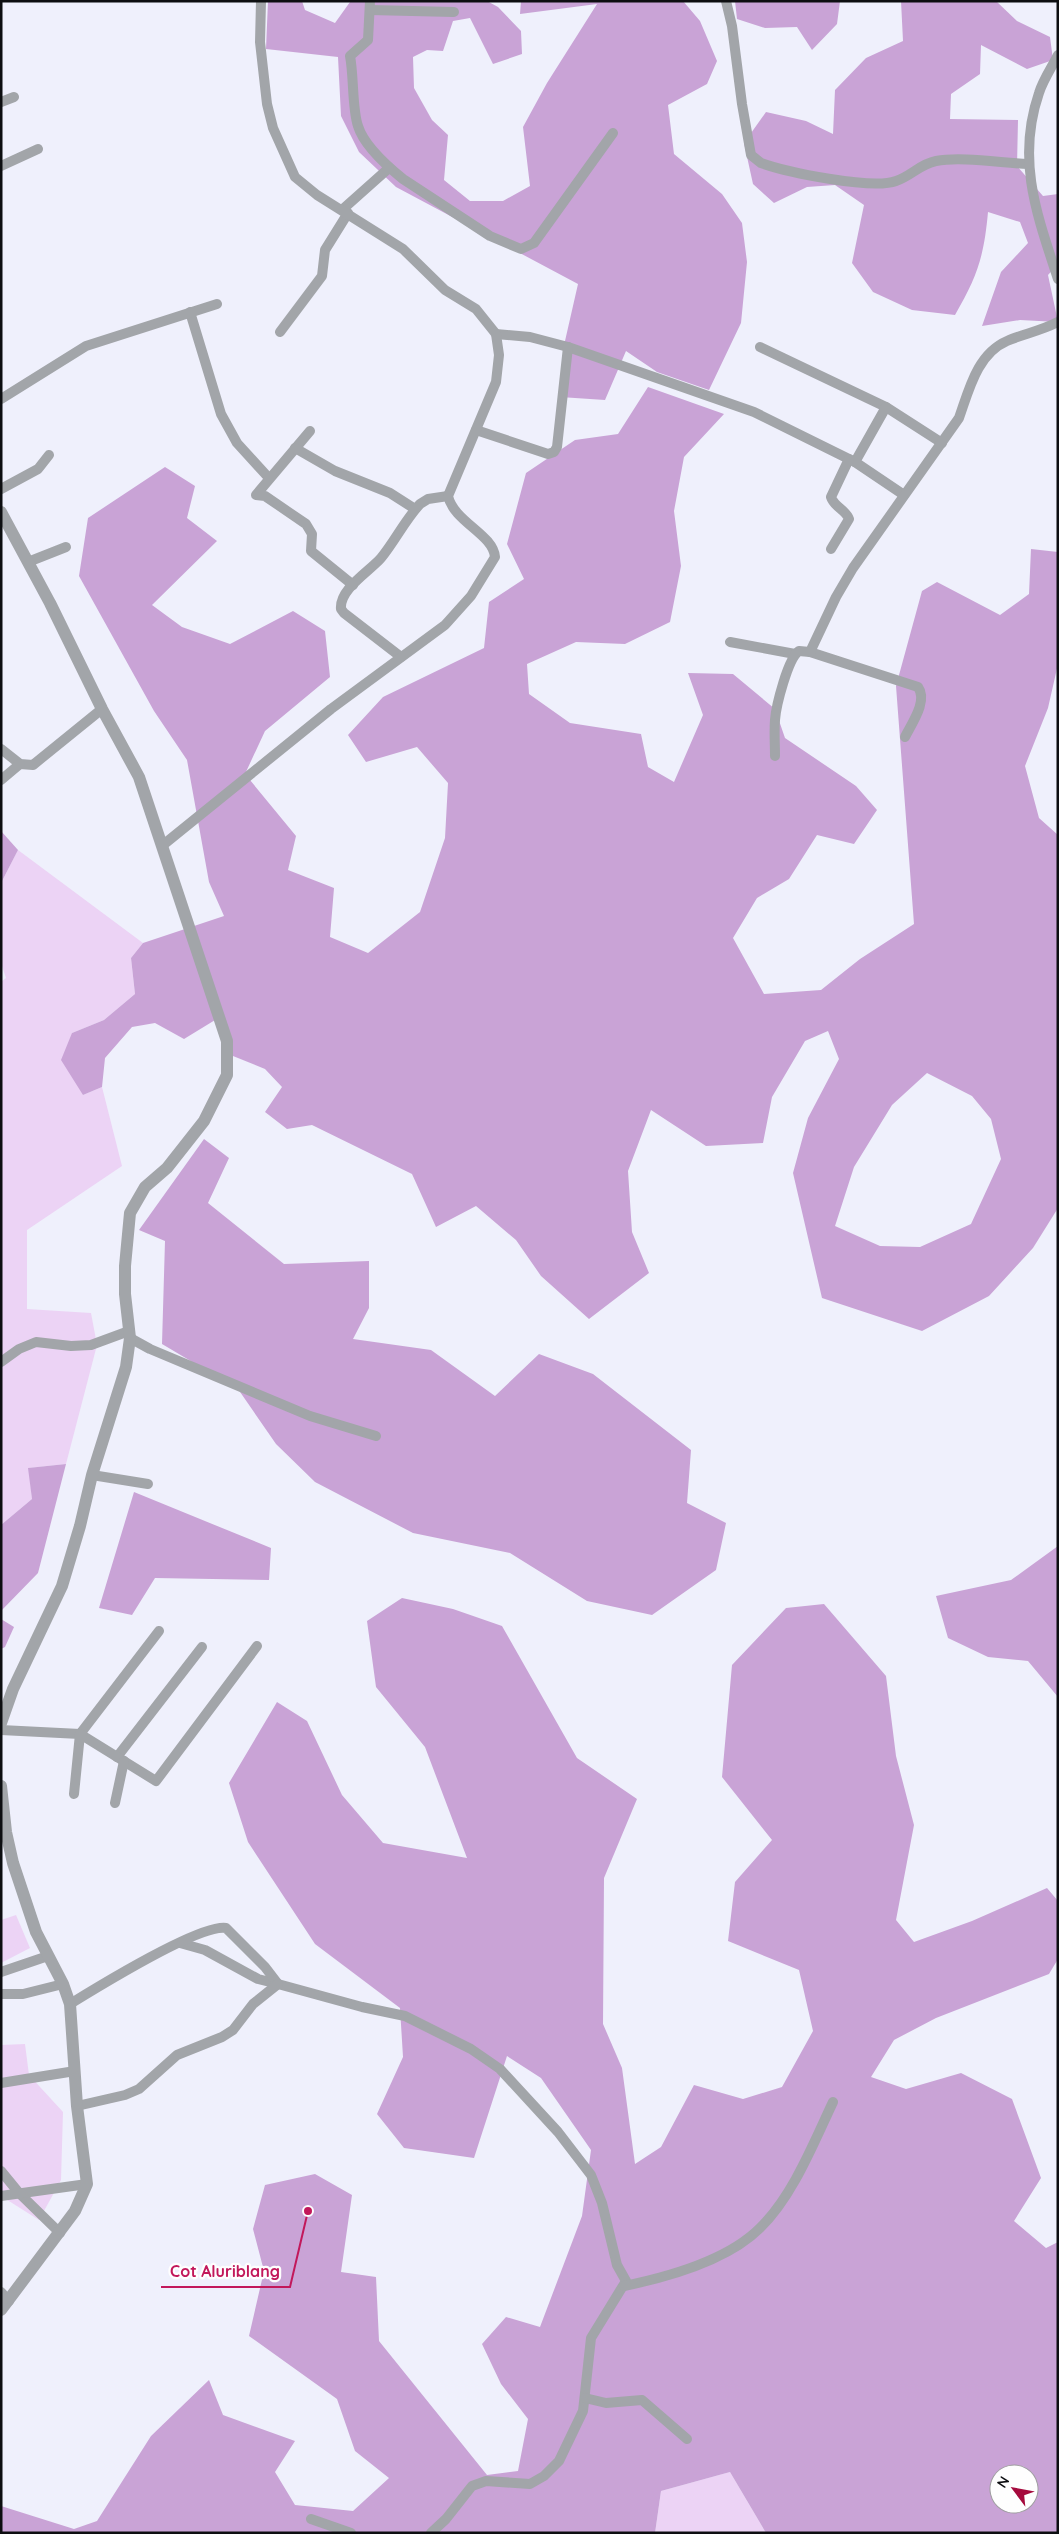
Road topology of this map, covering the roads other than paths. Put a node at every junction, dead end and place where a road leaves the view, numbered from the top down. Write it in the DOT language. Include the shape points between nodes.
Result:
graph roads {
  1 [pos="261,1"];
  2 [pos="726,1"];
  3 [pos="370,6"];
  4 [pos="454,12"];
  5 [pos="1058,55"];
  6 [pos="14,97"];
  7 [pos="1,102"];
  8 [pos="613,133"];
  9 [pos="38,149"];
  10 [pos="1028,164"];
  11 [pos="1,166"];
  12 [pos="390,168"];
  13 [pos="345,211"];
  14 [pos="1058,279"];
  15 [pos="217,304"];
  16 [pos="190,312"];
  17 [pos="1058,322"];
  18 [pos="280,332"];
  19 [pos="496,334"];
  20 [pos="568,347"];
  21 [pos="760,347"];
  22 [pos="1,399"];
  23 [pos="886,407"];
  24 [pos="476,430"];
  25 [pos="310,431"];
  26 [pos="942,443"];
  27 [pos="295,448"];
  28 [pos="49,455"];
  29 [pos="852,460"];
  30 [pos="268,477"];
  31 [pos="1,489"];
  32 [pos="904,495"];
  33 [pos="448,496"];
  34 [pos="415,509"];
  35 [pos="1,512"];
  36 [pos="66,547"];
  37 [pos="831,549"];
  38 [pos="28,562"];
  39 [pos="353,586"];
  40 [pos="730,642"];
  41 [pos="810,652"];
  42 [pos="794,654"];
  43 [pos="401,657"];
  44 [pos="102,710"];
  45 [pos="905,737"];
  46 [pos="1,749"];
  47 [pos="775,756"];
  48 [pos="20,764"];
  49 [pos="1,780"];
  50 [pos="163,845"];
  51 [pos="129,1335"];
  52 [pos="1,1362"];
  53 [pos="376,1436"];
  54 [pos="92,1475"];
  55 [pos="148,1484"];
  56 [pos="159,1631"];
  57 [pos="257,1646"];
  58 [pos="202,1647"];
  59 [pos="1,1723"];
  60 [pos="1,1730"];
  61 [pos="80,1734"];
  62 [pos="120,1759"];
  63 [pos="1,1786"];
  64 [pos="74,1794"];
  65 [pos="115,1803"];
  66 [pos="180,1943"];
  67 [pos="48,1956"];
  68 [pos="1,1972"];
  69 [pos="64,1984"];
  70 [pos="278,1984"];
  71 [pos="1,1994"];
  72 [pos="70,2004"];
  73 [pos="76,2071"];
  74 [pos="1,2083"];
  75 [pos="832,2102"];
  76 [pos="77,2106"];
  77 [pos="1,2171"];
  78 [pos="87,2184"];
  79 [pos="19,2193"];
  80 [pos="1,2196"];
  81 [pos="60,2233"];
  82 [pos="624,2286"];
  83 [pos="4,2301"];
  84 [pos="585,2398"];
  85 [pos="687,2439"];
  86 [pos="311,2519"];
  87 [pos="351,2533"];
  88 [pos="431,2533"];
  1 -- 13 [label="street" via="262,71 273,128 289,168 300,183"];
  2 -- 10 [label="street" via="751,154 761,163 872,184 894,182 923,164 938,160"];
  3 -- 4 [label="street"];
  3 -- 12 [label="street" via="368,40 350,56 357,125"];
  5 -- 10 [label="street" via="1039,92 1029,136"];
  6 -- 7 [label="street"];
  8 -- 12 [label="street" via="534,243 521,249 490,236 419,191"];
  9 -- 11 [label="street"];
  10 -- 14 [label="street" via="1040,224"];
  12 -- 13 [label="street"];
  13 -- 18 [label="street" via="325,250 322,276"];
  13 -- 19 [label="street" via="403,249 444,290 476,309"];
  15 -- 16 [label="street"];
  16 -- 22 [label="street" via="86,346"];
  16 -- 30 [label="street" via="221,414 237,443"];
  17 -- 26 [label="street" via="1006,341 984,357 959,418"];
  19 -- 20 [label="street" via="530,337"];
  19 -- 24 [label="street" via="499,355 496,382"];
  20 -- 24 [label="street" via="560,432 554,452 548,454"];
  20 -- 29 [label="street" via="754,412"];
  21 -- 23 [label="street"];
  23 -- 26 [label="street"];
  23 -- 29 [label="street"];
  24 -- 33 [label="street"];
  25 -- 27 [label="street"];
  26 -- 32 [label="street"];
  27 -- 30 [label="street"];
  27 -- 34 [label="street" via="334,470 390,493"];
  28 -- 31 [label="street" via="38,469"];
  29 -- 32 [label="street"];
  29 -- 37 [label="street" via="831,497 849,519"];
  30 -- 39 [label="street" via="256,496 264,496 306,524 312,534 311,551"];
  32 -- 41 [label="street" via="853,568"];
  33 -- 34 [label="street" via="428,499"];
  33 -- 43 [label="street" via="455,512 493,549 494,561 471,596 445,625"];
  34 -- 39 [label="street" via="381,558"];
  35 -- 38 [label="street"];
  36 -- 38 [label="street"];
  38 -- 44 [label="street"];
  39 -- 43 [label="street" via="342,600 341,609"];
  40 -- 42 [label="street"];
  41 -- 42 [label="street" via="799,650"];
  41 -- 45 [label="street" via="918,687 922,700"];
  42 -- 47 [label="street" via="776,711"];
  43 -- 50 [label="street" via="324,714"];
  44 -- 48 [label="street" via="40,761 28,766"];
  44 -- 50 [label="street" via="139,777"];
  46 -- 48 [label="street"];
  48 -- 49 [label="street"];
  50 -- 51 [label="street" via="227,1042 226,1075 204,1121 167,1168 145,1186 130,1213 125,1266"];
  51 -- 52 [label="street" via="91,1345 36,1342"];
  51 -- 53 [label="street" via="150,1349 310,1416"];
  51 -- 54 [label="street" via="126,1367"];
  54 -- 55 [label="street"];
  54 -- 59 [label="street" via="62,1586 13,1689"];
  56 -- 61 [label="street"];
  57 -- 62 [label="street" via="156,1781"];
  58 -- 62 [label="street"];
  60 -- 61 [label="street"];
  61 -- 62 [label="street"];
  61 -- 64 [label="street"];
  62 -- 65 [label="street"];
  63 -- 67 [label="street" via="13,1863 36,1932"];
  66 -- 70 [label="street" via="205,1950 258,1980"];
  66 -- 70 [label="street" via="208,1931 226,1928"];
  66 -- 72 [label="street"];
  67 -- 68 [label="street"];
  67 -- 69 [label="street"];
  69 -- 71 [label="street" via="23,1994"];
  69 -- 72 [label="street"];
  70 -- 76 [label="street" via="253,2004 233,2030 177,2055 139,2089"];
  70 -- 82 [label="street" via="405,2016 471,2049 500,2069 558,2132 590,2175 602,2203 617,2265 626,2279"];
  72 -- 73 [label="street"];
  73 -- 74 [label="street"];
  73 -- 76 [label="street"];
  75 -- 82 [label="street" via="790,2186 760,2228 688,2270"];
  76 -- 78 [label="street"];
  77 -- 79 [label="street"];
  78 -- 79 [label="street"];
  78 -- 81 [label="street" via="75,2211"];
  79 -- 80 [label="street"];
  79 -- 81 [label="street"];
  81 -- 83 [label="street"];
  82 -- 84 [label="street" via="591,2338"];
  84 -- 85 [label="street" via="606,2403 642,2400"];
  84 -- 88 [label="street" via="582,2416 559,2461 544,2476 524,2485 486,2481 472,2486"];
  86 -- 87 [label="street"];
}
